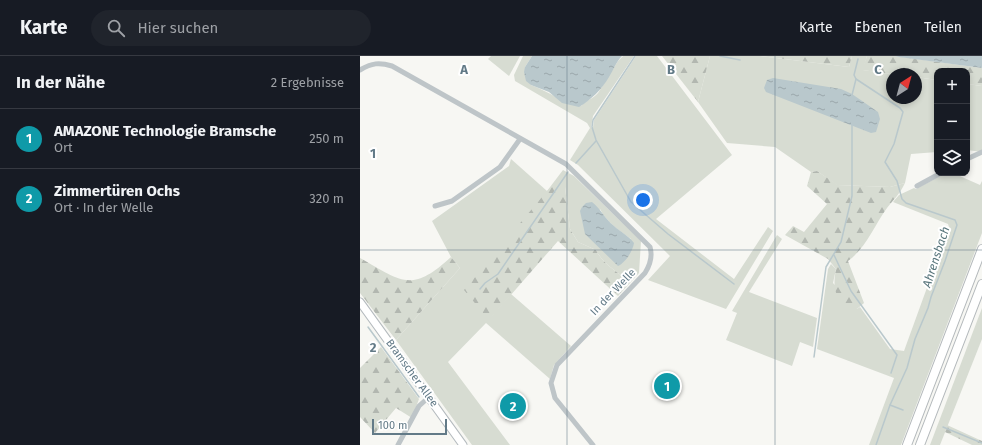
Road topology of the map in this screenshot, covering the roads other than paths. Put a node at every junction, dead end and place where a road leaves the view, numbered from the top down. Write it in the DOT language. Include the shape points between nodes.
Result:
graph roads {
  1 [pos="360,70"];
  2 [pos="520,139"];
  3 [pos="982,152"];
  4 [pos="970,158"];
  5 [pos="935,176"];
  6 [pos="917,186"];
  7 [pos="435,206"];
  8 [pos="982,249"];
  9 [pos="982,284"];
  10 [pos="360,302"];
  11 [pos="429,397"];
  12 [pos="398,445"];
  13 [pos="463,445"];
  14 [pos="593,445"];
  15 [pos="907,445"];
  16 [pos="920,445"];
  1 -- 2 [label="street, In der Welle" via="371,64 382,63 392,66"];
  2 -- 7 [label="street" via="500,167 452,201"];
  2 -- 14 [label="street, In der Welle" via="566,164 650,247 652,252 650,266 645,273 557,365 551,383 555,398"];
  3 -- 4 [label="street"];
  5 -- 6 [label="street"];
  8 -- 15 [label="highway"];
  9 -- 16 [label="highway"];
  10 -- 11 [label="main road, Bramscher Allee"];
  11 -- 12 [label="street" via="419,406"];
  11 -- 13 [label="main road, Bramscher Allee"];
}
